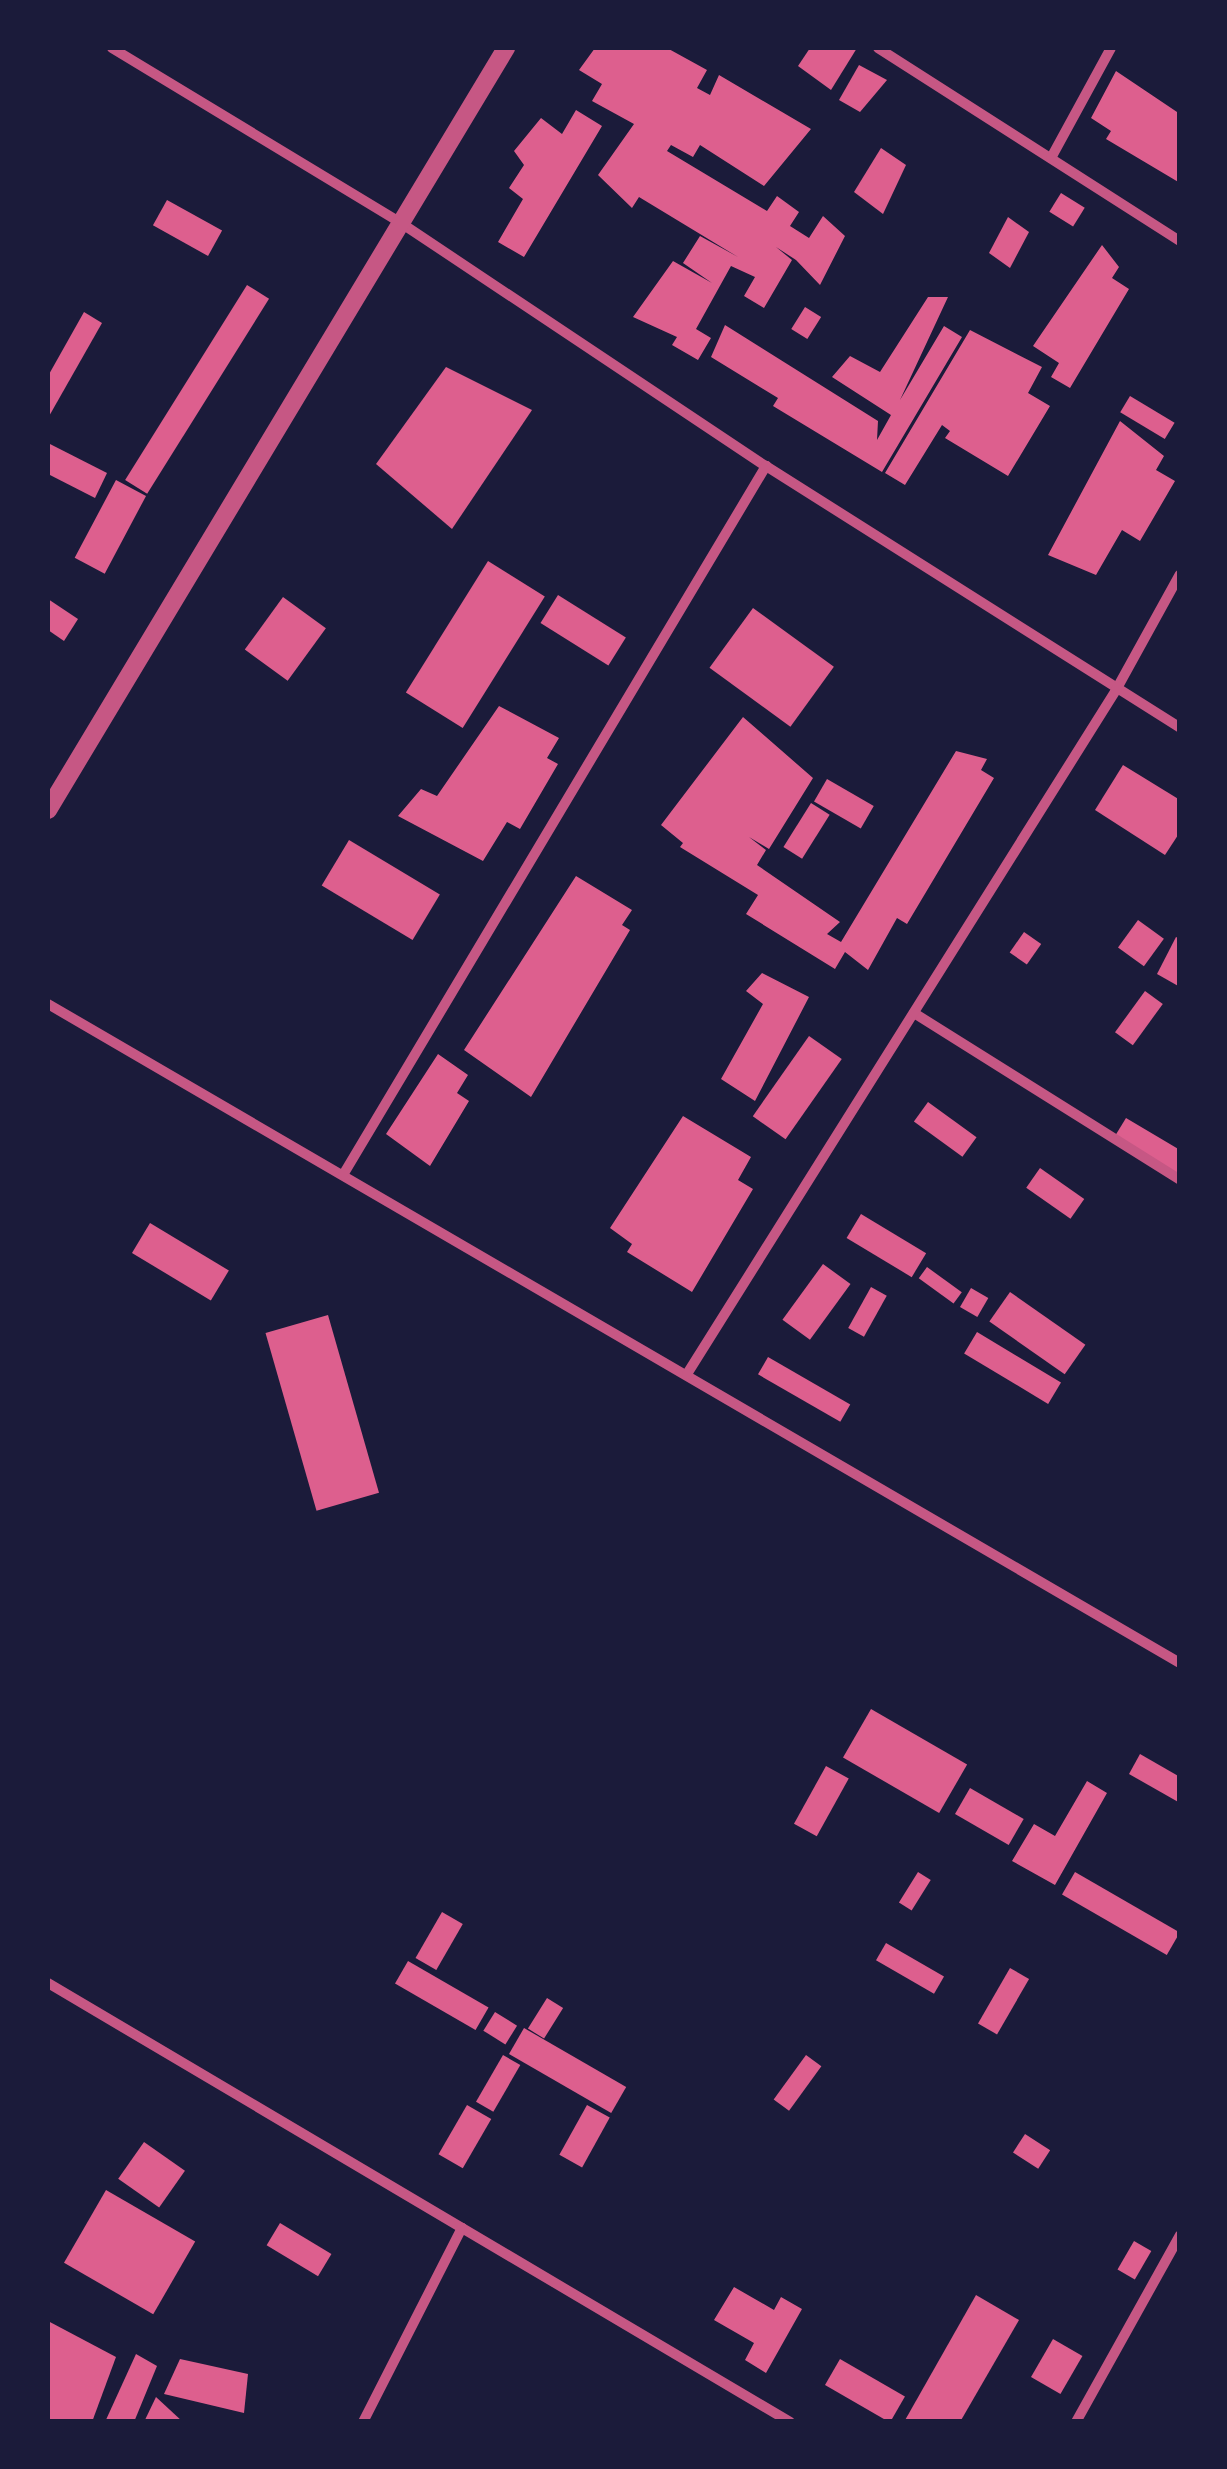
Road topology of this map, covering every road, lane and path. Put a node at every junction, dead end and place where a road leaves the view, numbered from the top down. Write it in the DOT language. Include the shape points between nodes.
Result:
graph roads {
  1 [pos="112,48"];
  2 [pos="506,48"];
  3 [pos="878,48"];
  4 [pos="1111,48"];
  5 [pos="1051,158"];
  6 [pos="401,223"];
  7 [pos="1180,241"];
  8 [pos="766,466"];
  9 [pos="1180,574"];
  10 [pos="1116,690"];
  11 [pos="1180,728"];
  12 [pos="48,810"];
  13 [pos="48,1004"];
  14 [pos="914,1013"];
  15 [pos="343,1175"];
  16 [pos="1180,1180"];
  17 [pos="687,1374"];
  18 [pos="1180,1663"];
  19 [pos="48,1983"];
  20 [pos="462,2228"];
  21 [pos="1180,2235"];
  22 [pos="363,2422"];
  23 [pos="790,2422"];
  24 [pos="1076,2422"];
  1 -- 6 [label="street"];
  2 -- 6 [label="street"];
  3 -- 5 [label="street"];
  4 -- 5 [label="street"];
  5 -- 7 [label="street"];
  6 -- 8 [label="street"];
  6 -- 12 [label="street"];
  8 -- 10 [label="street"];
  8 -- 15 [label="street"];
  9 -- 10 [label="street"];
  10 -- 11 [label="street"];
  10 -- 14 [label="street"];
  13 -- 15 [label="street"];
  14 -- 16 [label="street"];
  14 -- 17 [label="street"];
  15 -- 17 [label="street"];
  17 -- 18 [label="street"];
  19 -- 20 [label="street"];
  20 -- 22 [label="street"];
  20 -- 23 [label="street"];
  21 -- 24 [label="street"];
}
